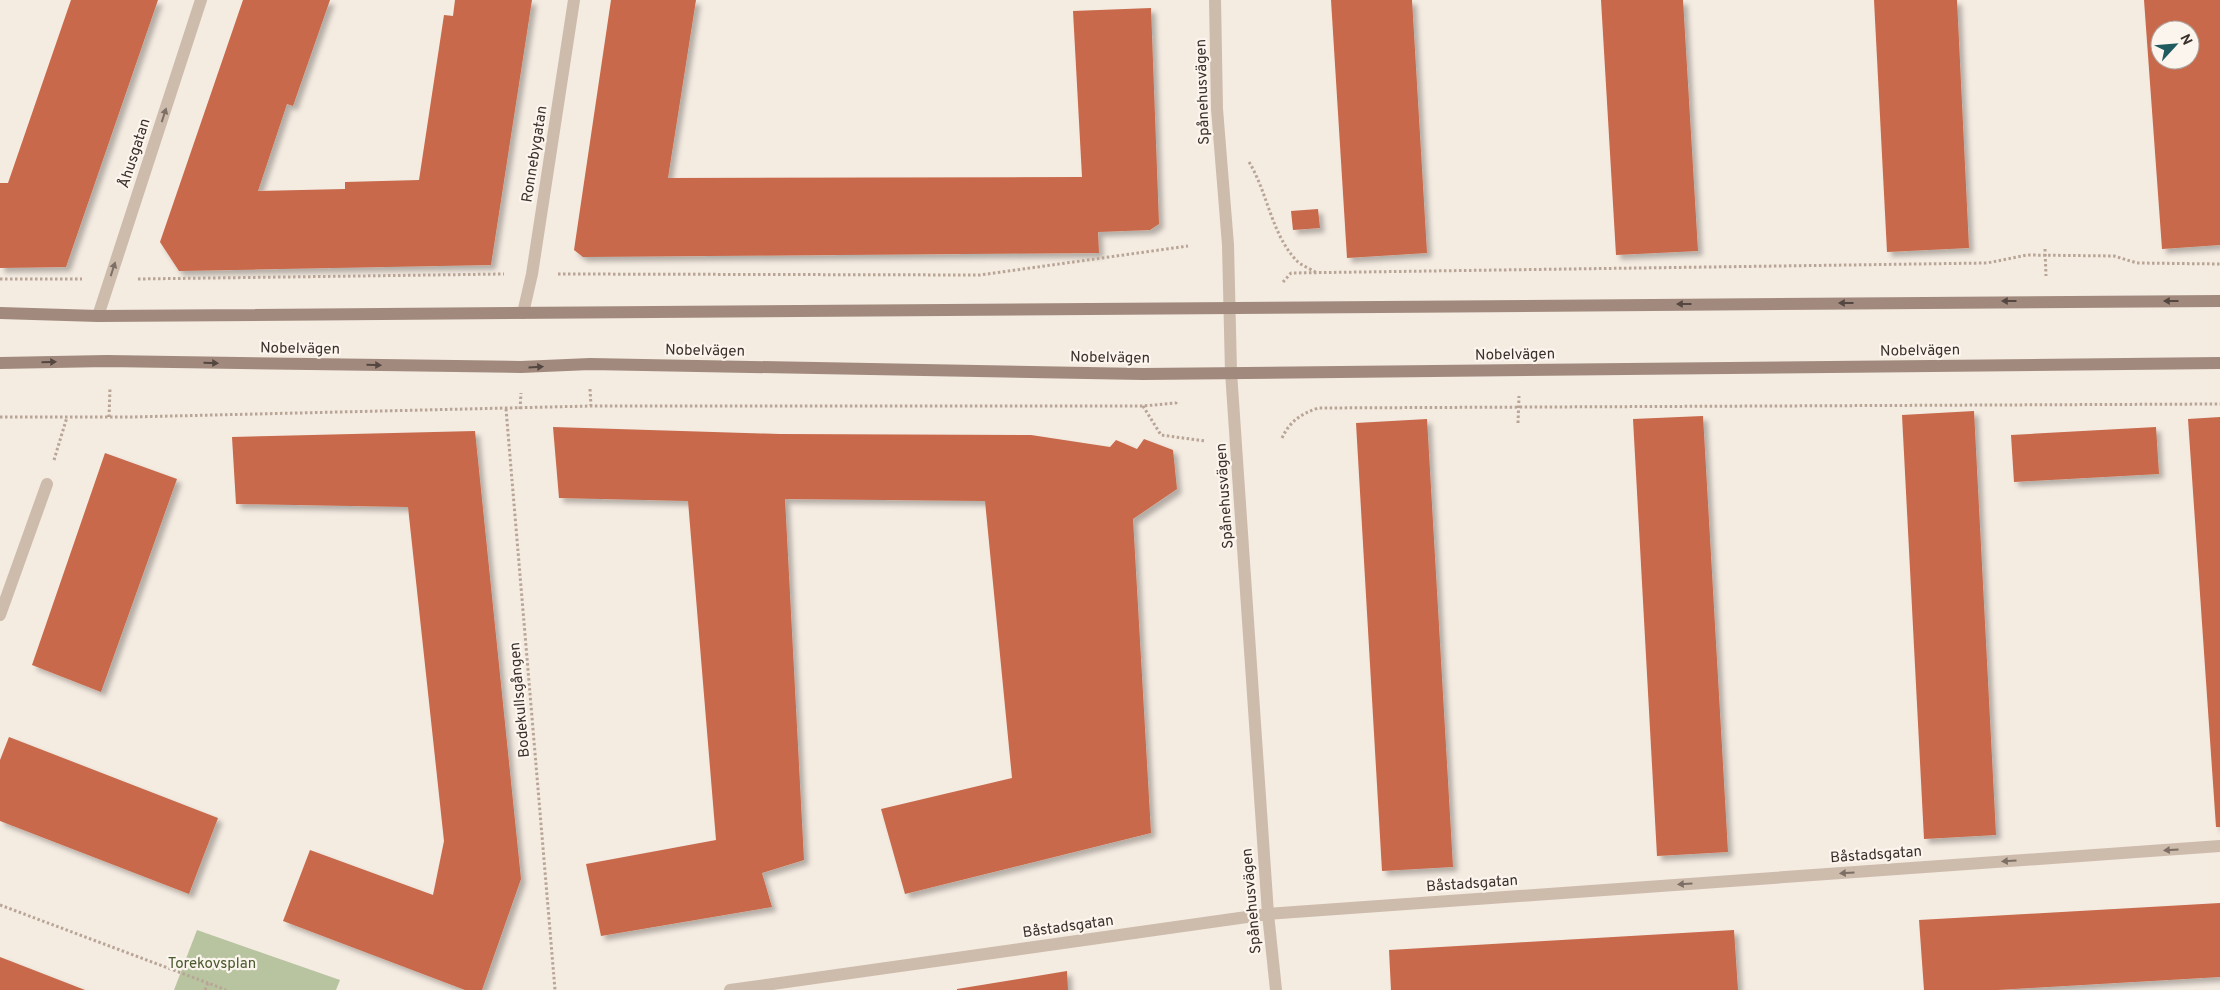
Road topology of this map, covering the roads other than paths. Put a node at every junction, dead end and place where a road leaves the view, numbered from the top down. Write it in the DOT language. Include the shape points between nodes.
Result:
graph roads {
  1 [pos="201,0"];
  2 [pos="574,0"];
  3 [pos="1215,0"];
  4 [pos="2220,301"];
  5 [pos="1229,308"];
  6 [pos="0,313"];
  7 [pos="523,313"];
  8 [pos="98,316"];
  9 [pos="0,363"];
  10 [pos="2220,363"];
  11 [pos="1231,372"];
  12 [pos="46,484"];
  13 [pos="0,615"];
  14 [pos="2220,846"];
  15 [pos="1268,914"];
  16 [pos="730,990"];
  17 [pos="1276,990"];
  8 -- 1 [label="street, Åhusgatan, one-way"];
  2 -- 7 [label="street, Ronnebygatan" via="532,274"];
  3 -- 5 [label="street, Spånehusvägen" via="1217,109 1228,245"];
  4 -- 5 [label="main road, one-way"];
  5 -- 7 [label="main road"];
  5 -- 11 [label="street, Spånehusvägen"];
  6 -- 8 [label="main road"];
  7 -- 8 [label="main road"];
  9 -- 11 [label="main road, Nobelvägen, one-way" via="107,361 521,367 590,364 1143,374"];
  10 -- 11 [label="main road, Nobelvägen"];
  11 -- 15 [label="street, Spånehusvägen"];
  12 -- 13 [label="street"];
  14 -- 15 [label="street, Båstadsgatan, one-way"];
  15 -- 16 [label="street, Båstadsgatan"];
  15 -- 17 [label="street, Spånehusvägen"];
}
